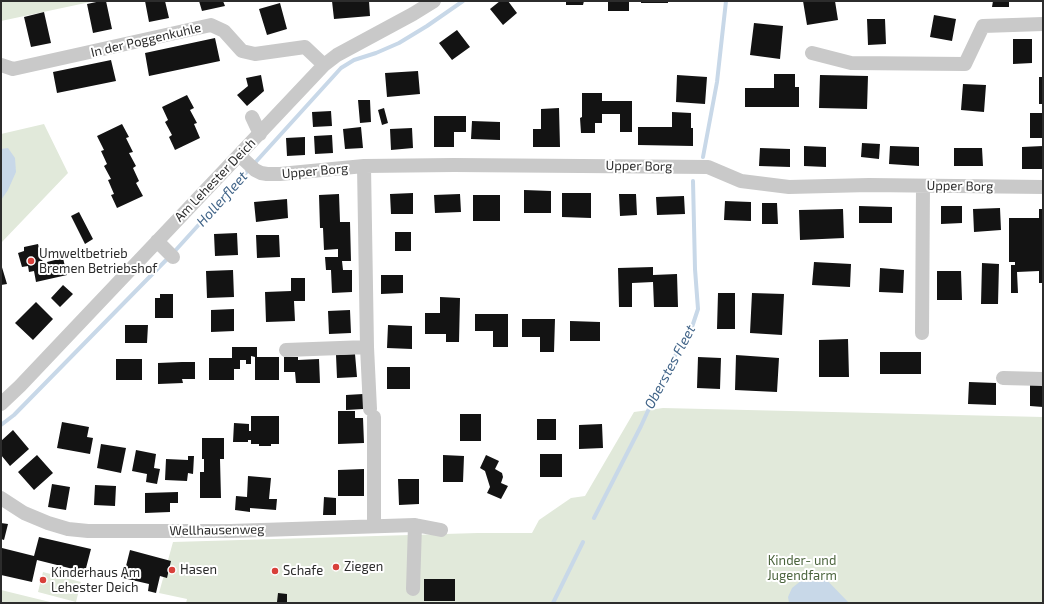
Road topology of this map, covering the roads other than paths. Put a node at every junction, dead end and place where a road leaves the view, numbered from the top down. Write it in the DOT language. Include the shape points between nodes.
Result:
graph roads {
  1 [pos="434,1"];
  2 [pos="1043,24"];
  3 [pos="812,53"];
  4 [pos="1,65"];
  5 [pos="324,65"];
  6 [pos="252,117"];
  7 [pos="260,134"];
  8 [pos="248,163"];
  9 [pos="364,166"];
  10 [pos="923,186"];
  11 [pos="1043,187"];
  12 [pos="157,241"];
  13 [pos="171,255"];
  14 [pos="922,333"];
  15 [pos="367,347"];
  16 [pos="286,350"];
  17 [pos="1003,378"];
  18 [pos="1043,379"];
  19 [pos="1,404"];
  20 [pos="1,498"];
  21 [pos="415,525"];
  22 [pos="374,526"];
  23 [pos="441,530"];
  24 [pos="412,588"];
  1 -- 5 [label="street, Am Lehester Deich" via="337,55"];
  2 -- 3 [label="street" via="983,26 965,64 851,63"];
  4 -- 5 [label="street, In der Poggenkuhle" via="13,69 211,25 224,31 242,51 255,54 304,47"];
  5 -- 7 [label="street, Am Lehester Deich"];
  6 -- 7 [label="street"];
  7 -- 8 [label="street, Am Lehester Deich"];
  8 -- 9 [label="street, Upper Borg" via="261,173 280,174"];
  8 -- 12 [label="street, Am Lehester Deich"];
  9 -- 10 [label="street, Upper Borg" via="708,168 741,181 789,187"];
  9 -- 15 [label="street"];
  10 -- 11 [label="street, Upper Borg"];
  10 -- 14 [label="street"];
  12 -- 13 [label="street"];
  12 -- 19 [label="street, Am Lehester Deich"];
  15 -- 16 [label="street"];
  15 -- 22 [label="street" via="372,413"];
  17 -- 18 [label="street"];
  20 -- 22 [label="street, Wellhausenweg" via="24,513 48,523 88,531 231,531"];
  21 -- 22 [label="street, Wellhausenweg"];
  21 -- 23 [label="street, Wellhausenweg"];
  21 -- 24 [label="street"];
}
